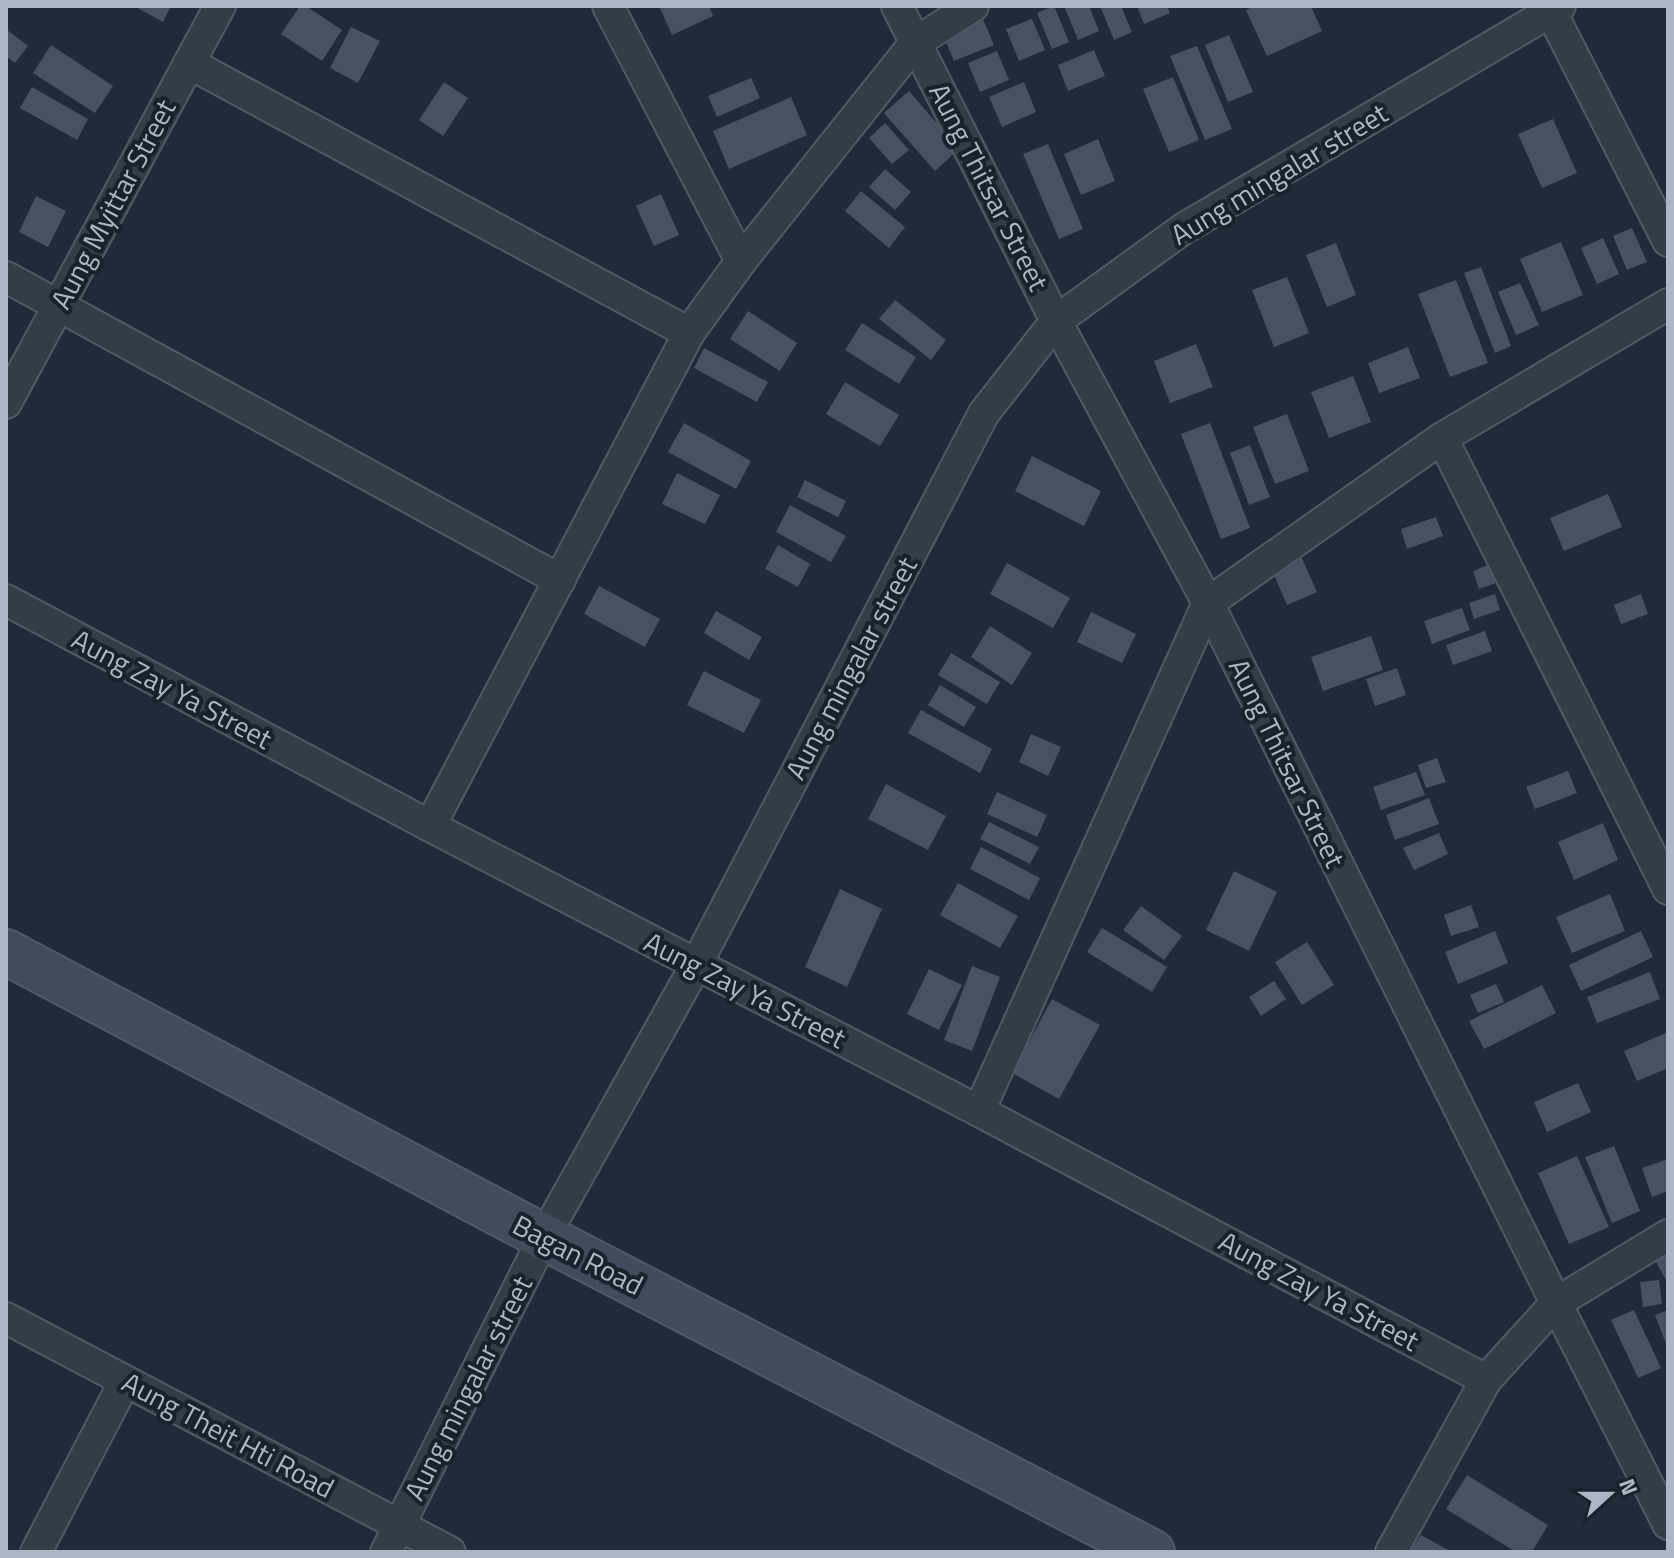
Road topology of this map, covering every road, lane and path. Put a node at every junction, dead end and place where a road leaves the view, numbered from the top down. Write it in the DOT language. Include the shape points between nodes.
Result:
graph roads {
  1 [pos="220,6"];
  2 [pos="608,6"];
  3 [pos="897,6"];
  4 [pos="973,6"];
  5 [pos="1553,8"];
  6 [pos="915,43"];
  7 [pos="189,63"];
  8 [pos="1668,241"];
  9 [pos="741,261"];
  10 [pos="6,277"];
  11 [pos="1668,304"];
  12 [pos="59,306"];
  13 [pos="1056,321"];
  14 [pos="689,333"];
  15 [pos="6,403"];
  16 [pos="1442,438"];
  17 [pos="560,580"];
  18 [pos="6,600"];
  19 [pos="1208,603"];
  20 [pos="430,826"];
  21 [pos="1668,889"];
  22 [pos="6,952"];
  23 [pos="696,965"];
  24 [pos="979,1111"];
  25 [pos="1668,1235"];
  26 [pos="544,1237"];
  27 [pos="1556,1303"];
  28 [pos="6,1318"];
  29 [pos="1486,1380"];
  30 [pos="125,1381"];
  31 [pos="1668,1524"];
  32 [pos="393,1539"];
  33 [pos="36,1552"];
  34 [pos="450,1552"];
  35 [pos="1152,1552"];
  36 [pos="1391,1552"];
  1 -- 7 [label="street, Aung Myittar Street"];
  2 -- 9 [label="street"];
  3 -- 6 [label="street, Aung Thitsar Street"];
  4 -- 6 [label="street"];
  5 -- 8 [label="street"];
  5 -- 13 [label="street, Aung mingalar street" via="1183,229"];
  6 -- 9 [label="street"];
  6 -- 13 [label="street, Aung Thitsar Street"];
  7 -- 12 [label="street, Aung Myittar Street"];
  7 -- 14 [label="street"];
  9 -- 14 [label="street"];
  10 -- 12 [label="street"];
  11 -- 16 [label="street"];
  12 -- 15 [label="street, Aung Myittar Street"];
  12 -- 17 [label="street"];
  13 -- 19 [label="street, Aung Thitsar Street"];
  13 -- 23 [label="street, Aung mingalar street" via="984,413"];
  14 -- 17 [label="street"];
  16 -- 19 [label="street"];
  16 -- 21 [label="street"];
  17 -- 20 [label="street"];
  18 -- 20 [label="street, Aung Zay Ya Street"];
  19 -- 24 [label="street"];
  19 -- 27 [label="street, Aung Thitsar Street"];
  20 -- 23 [label="street, Aung Zay Ya Street"];
  22 -- 26 [label="street, Bagan Road"];
  23 -- 24 [label="street, Aung Zay Ya Street"];
  23 -- 26 [label="street, Aung mingalar street"];
  24 -- 29 [label="street, Aung Zay Ya Street"];
  25 -- 27 [label="street"];
  26 -- 32 [label="street, Aung mingalar street"];
  26 -- 35 [label="street, Bagan Road"];
  27 -- 29 [label="street"];
  27 -- 31 [label="street, Aung Thitsar Street"];
  28 -- 30 [label="street, Aung Theit Hti Road"];
  29 -- 36 [label="street"];
  30 -- 32 [label="street, Aung Theit Hti Road"];
  30 -- 33 [label="street"];
  32 -- 34 [label="street, Aung Theit Hti Road"];
}
